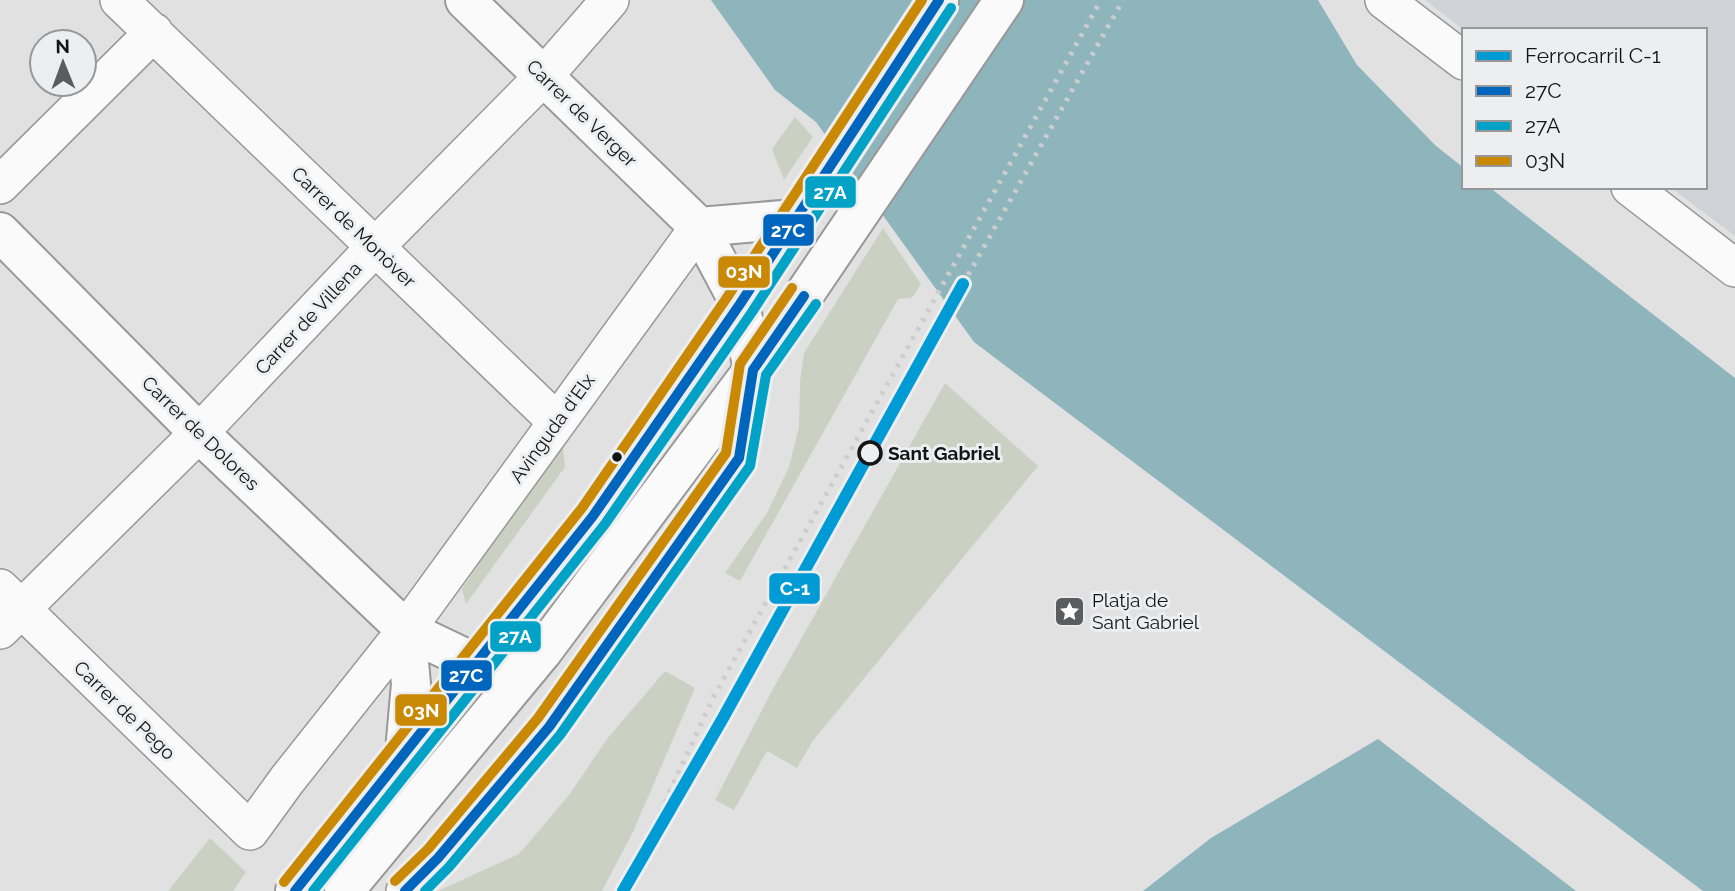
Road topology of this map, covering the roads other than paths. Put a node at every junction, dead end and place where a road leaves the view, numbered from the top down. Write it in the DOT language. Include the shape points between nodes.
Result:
graph roads {
  1 [pos="119,0"];
  2 [pos="465,0"];
  3 [pos="610,0"];
  4 [pos="939,0"];
  5 [pos="1004,0"];
  6 [pos="1384,0"];
  7 [pos="153,32"];
  8 [pos="1462,59"];
  9 [pos="543,77"];
  10 [pos="0,185"];
  11 [pos="1632,189"];
  12 [pos="794,219"];
  13 [pos="699,226"];
  14 [pos="0,232"];
  15 [pos="375,247"];
  16 [pos="1735,268"];
  17 [pos="740,304"];
  18 [pos="753,370"];
  19 [pos="556,421"];
  20 [pos="199,433"];
  21 [pos="7,609"];
  22 [pos="406,630"];
  23 [pos="542,652"];
  24 [pos="475,663"];
  25 [pos="405,751"];
  26 [pos="250,831"];
  27 [pos="295,891"];
  28 [pos="344,891"];
  29 [pos="405,891"];
  1 -- 7 [label="street, Carrer de Monòver"];
  2 -- 9 [label="main road, Carrer de Verger"];
  3 -- 9 [label="street, Carrer de Villena"];
  4 -- 12 [label="main road"];
  5 -- 18 [label="main road"];
  6 -- 8 [label="street"];
  7 -- 10 [label="street"];
  7 -- 15 [label="street, Carrer de Monòver"];
  9 -- 13 [label="main road, Carrer de Verger"];
  9 -- 15 [label="street, Carrer de Villena"];
  11 -- 16 [label="street"];
  12 -- 13 [label="main road"];
  12 -- 17 [label="main road"];
  13 -- 17 [label="main road"];
  13 -- 19 [label="street, Avinguda d'Elx"];
  14 -- 20 [label="main road, Carrer de Dolores"];
  15 -- 19 [label="street, Carrer de Monòver"];
  15 -- 20 [label="street, Carrer de Villena"];
  17 -- 18 [label="main road"];
  17 -- 24 [label="main road" via="593,516"];
  18 -- 23 [label="main road"];
  18 -- 29 [label="street" via="739,458 549,727"];
  19 -- 22 [label="street, Avinguda d'Elx"];
  20 -- 21 [label="street, Carrer de Villena"];
  20 -- 22 [label="main road, Carrer de Dolores"];
  21 -- 26 [label="street, Carrer de Pego"];
  22 -- 24 [label="main road"];
  22 -- 25 [label="main road" via="411,684"];
  22 -- 26 [label="street, Avinguda d'Elx"];
  23 -- 24 [label="main road" via="495,665"];
  23 -- 28 [label="main road"];
  24 -- 25 [label="main road"];
  25 -- 27 [label="main road"];
}
